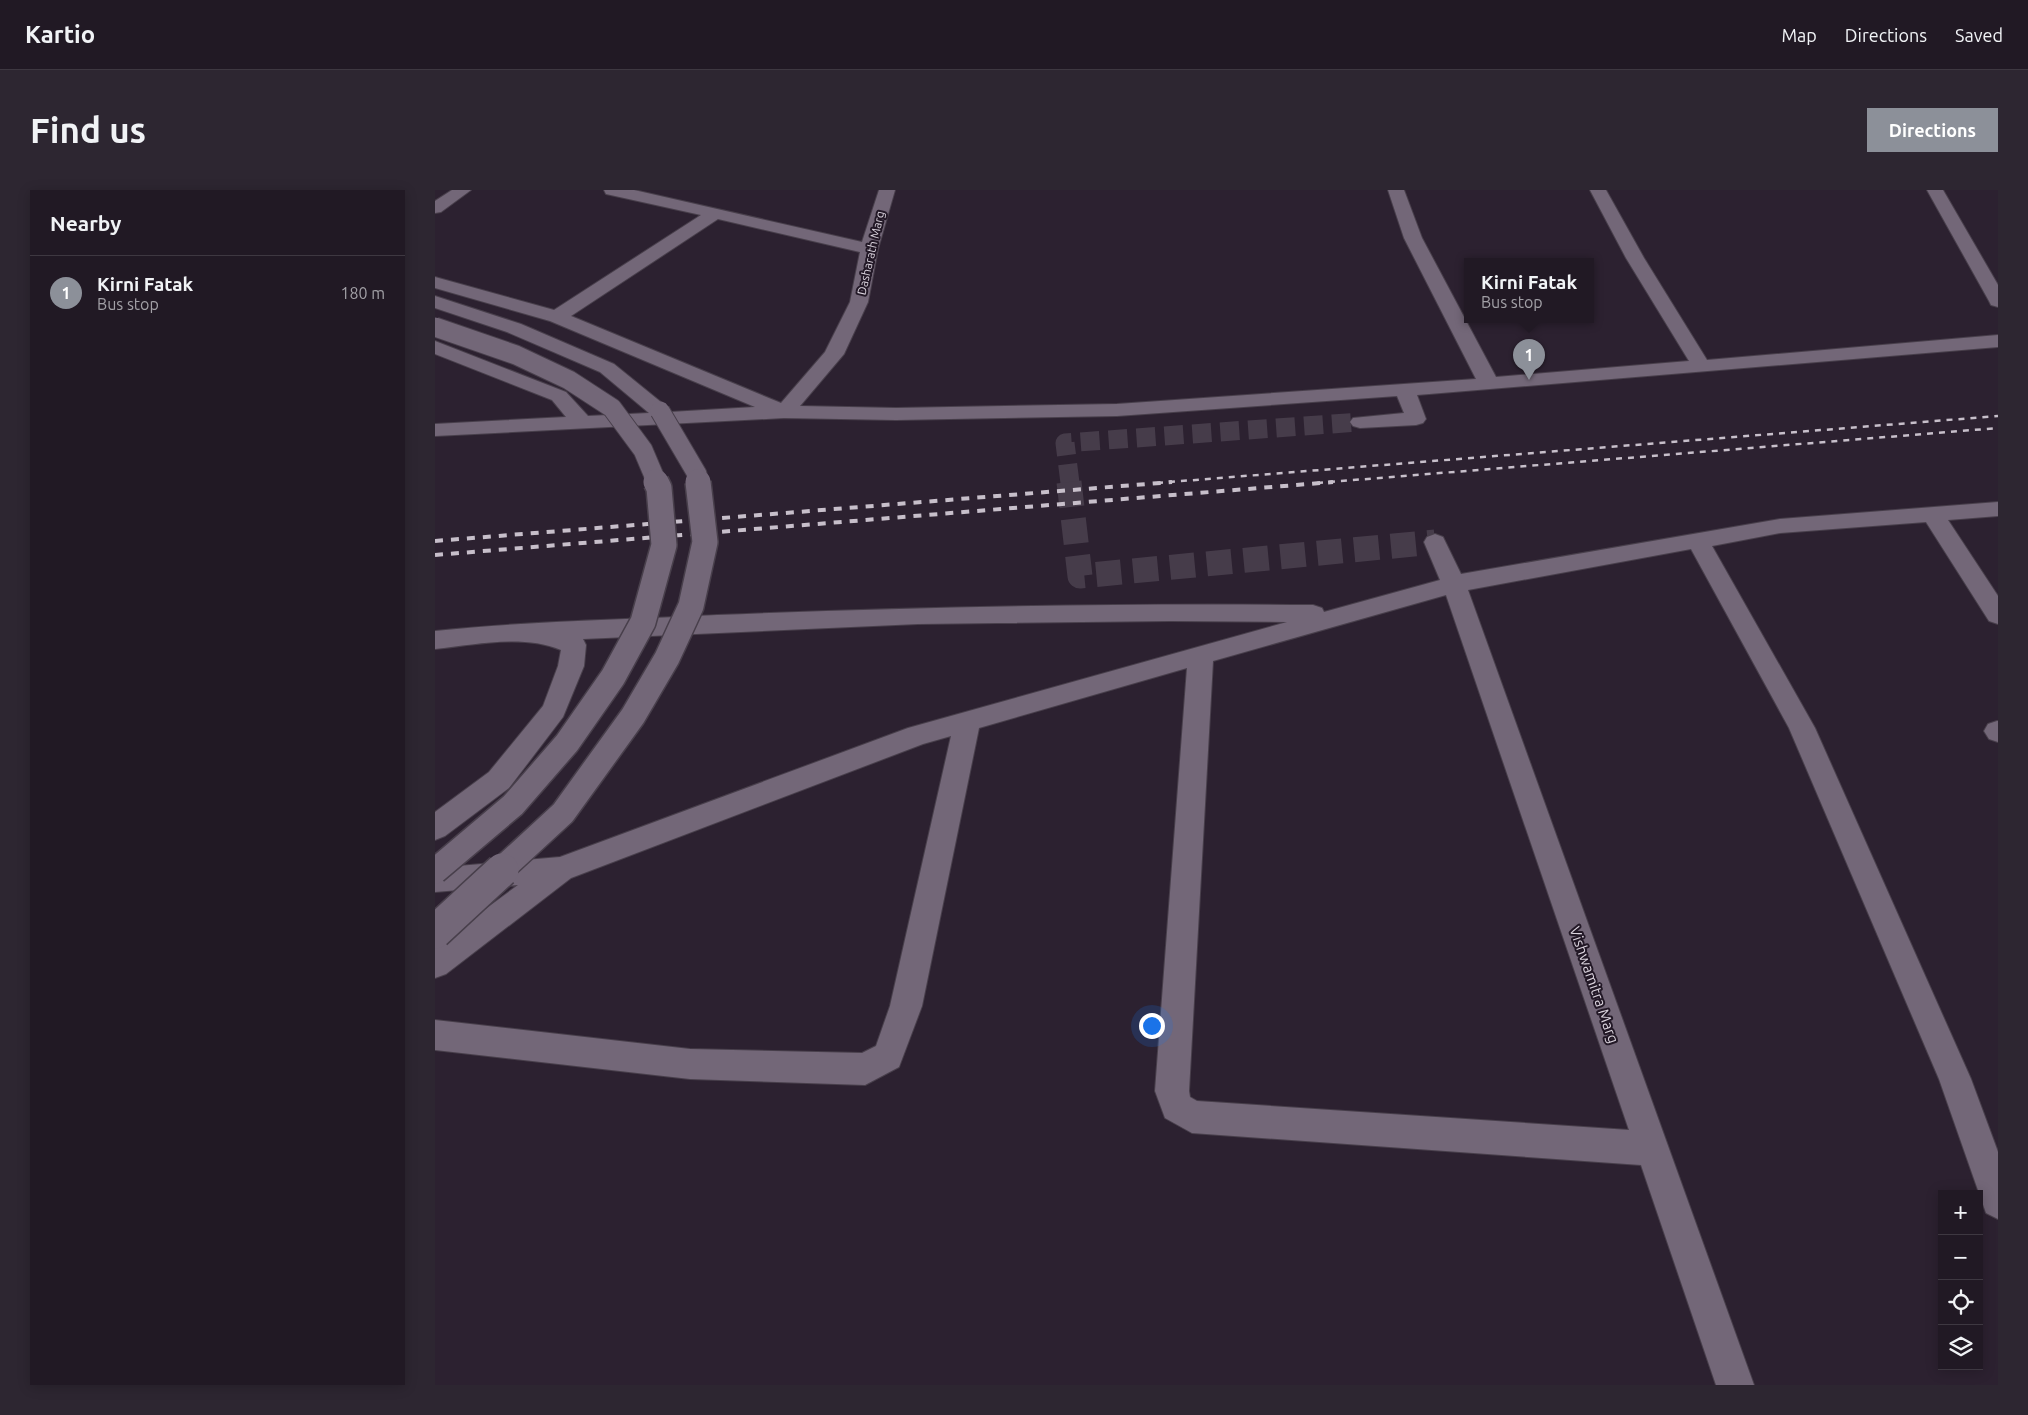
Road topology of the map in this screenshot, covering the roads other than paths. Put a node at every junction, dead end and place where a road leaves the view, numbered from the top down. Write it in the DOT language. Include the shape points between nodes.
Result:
graph roads {
  1 [pos="463,190"];
  2 [pos="612,190"];
  3 [pos="684,190"];
  4 [pos="887,190"];
  5 [pos="1396,190"];
  6 [pos="1598,190"];
  7 [pos="1935,190"];
  8 [pos="674,205"];
  9 [pos="435,208"];
  10 [pos="713,215"];
  11 [pos="869,249"];
  12 [pos="435,282"];
  13 [pos="1998,301"];
  14 [pos="435,302"];
  15 [pos="557,317"];
  16 [pos="435,327"];
  17 [pos="1998,341"];
  18 [pos="435,347"];
  19 [pos="1701,365"];
  20 [pos="1489,384"];
  21 [pos="1405,390"];
  22 [pos="785,412"];
  23 [pos="581,421"];
  24 [pos="1360,422"];
  25 [pos="435,430"];
  26 [pos="1998,509"];
  27 [pos="1932,514"];
  28 [pos="1697,541"];
  29 [pos="1435,542"];
  30 [pos="1453,584"];
  31 [pos="1345,615"];
  32 [pos="1998,615"];
  33 [pos="518,633"];
  34 [pos="435,640"];
  35 [pos="1201,655"];
  36 [pos="967,721"];
  37 [pos="435,828"];
  38 [pos="561,869"];
  39 [pos="435,871"];
  40 [pos="435,880"];
  41 [pos="435,932"];
  42 [pos="435,964"];
  43 [pos="435,1035"];
  44 [pos="1651,1149"];
  45 [pos="1998,1201"];
  46 [pos="1735,1385"];
  1 -- 9 [label="street"];
  2 -- 8 [label="street"];
  3 -- 8 [label="street"];
  4 -- 11 [label="street, Dasharath Marg"];
  5 -- 20 [label="street" via="1413,238"];
  6 -- 19 [label="street" via="1635,258"];
  7 -- 13 [label="street"];
  8 -- 10 [label="street"];
  10 -- 11 [label="street"];
  10 -- 15 [label="street"];
  11 -- 22 [label="street, Dasharath Marg" via="859,302 834,354"];
  12 -- 15 [label="street"];
  14 -- 41 [label="street, bridge" via="514,328 607,368 660,410 697,474 705,542 691,606 667,658 633,716 563,813"];
  15 -- 22 [label="street"];
  16 -- 39 [label="street, bridge" via="516,354 569,380 612,408 643,450 659,488 664,546 643,622 613,677 567,743 513,805"];
  17 -- 19 [label="street"];
  18 -- 23 [label="street" via="559,396"];
  19 -- 20 [label="street"];
  20 -- 21 [label="street"];
  21 -- 22 [label="street" via="1117,410 896,414"];
  21 -- 24 [label="street" via="1416,419"];
  22 -- 23 [label="street"];
  23 -- 25 [label="street"];
  26 -- 27 [label="street"];
  27 -- 28 [label="street" via="1780,526"];
  27 -- 32 [label="street"];
  28 -- 30 [label="street"];
  28 -- 45 [label="street" via="1802,728 1955,1079"];
  29 -- 30 [label="street, Vishwamitra Marg"];
  30 -- 31 [label="street"];
  30 -- 44 [label="street, Vishwamitra Marg"];
  31 -- 33 [label="street" via="1170,612 918,615"];
  31 -- 35 [label="street"];
  33 -- 34 [label="street"];
  33 -- 37 [label="street" via="563,640 574,645 571,666 554,710 499,780"];
  35 -- 36 [label="street"];
  35 -- 44 [label="street" via="1172,1091 1177,1108 1192,1117"];
  36 -- 38 [label="street" via="917,735"];
  36 -- 43 [label="street" via="906,1006 888,1056 865,1070 690,1064"];
  38 -- 40 [label="street"];
  38 -- 42 [label="street"];
  44 -- 46 [label="street, Vishwamitra Marg"];
}
